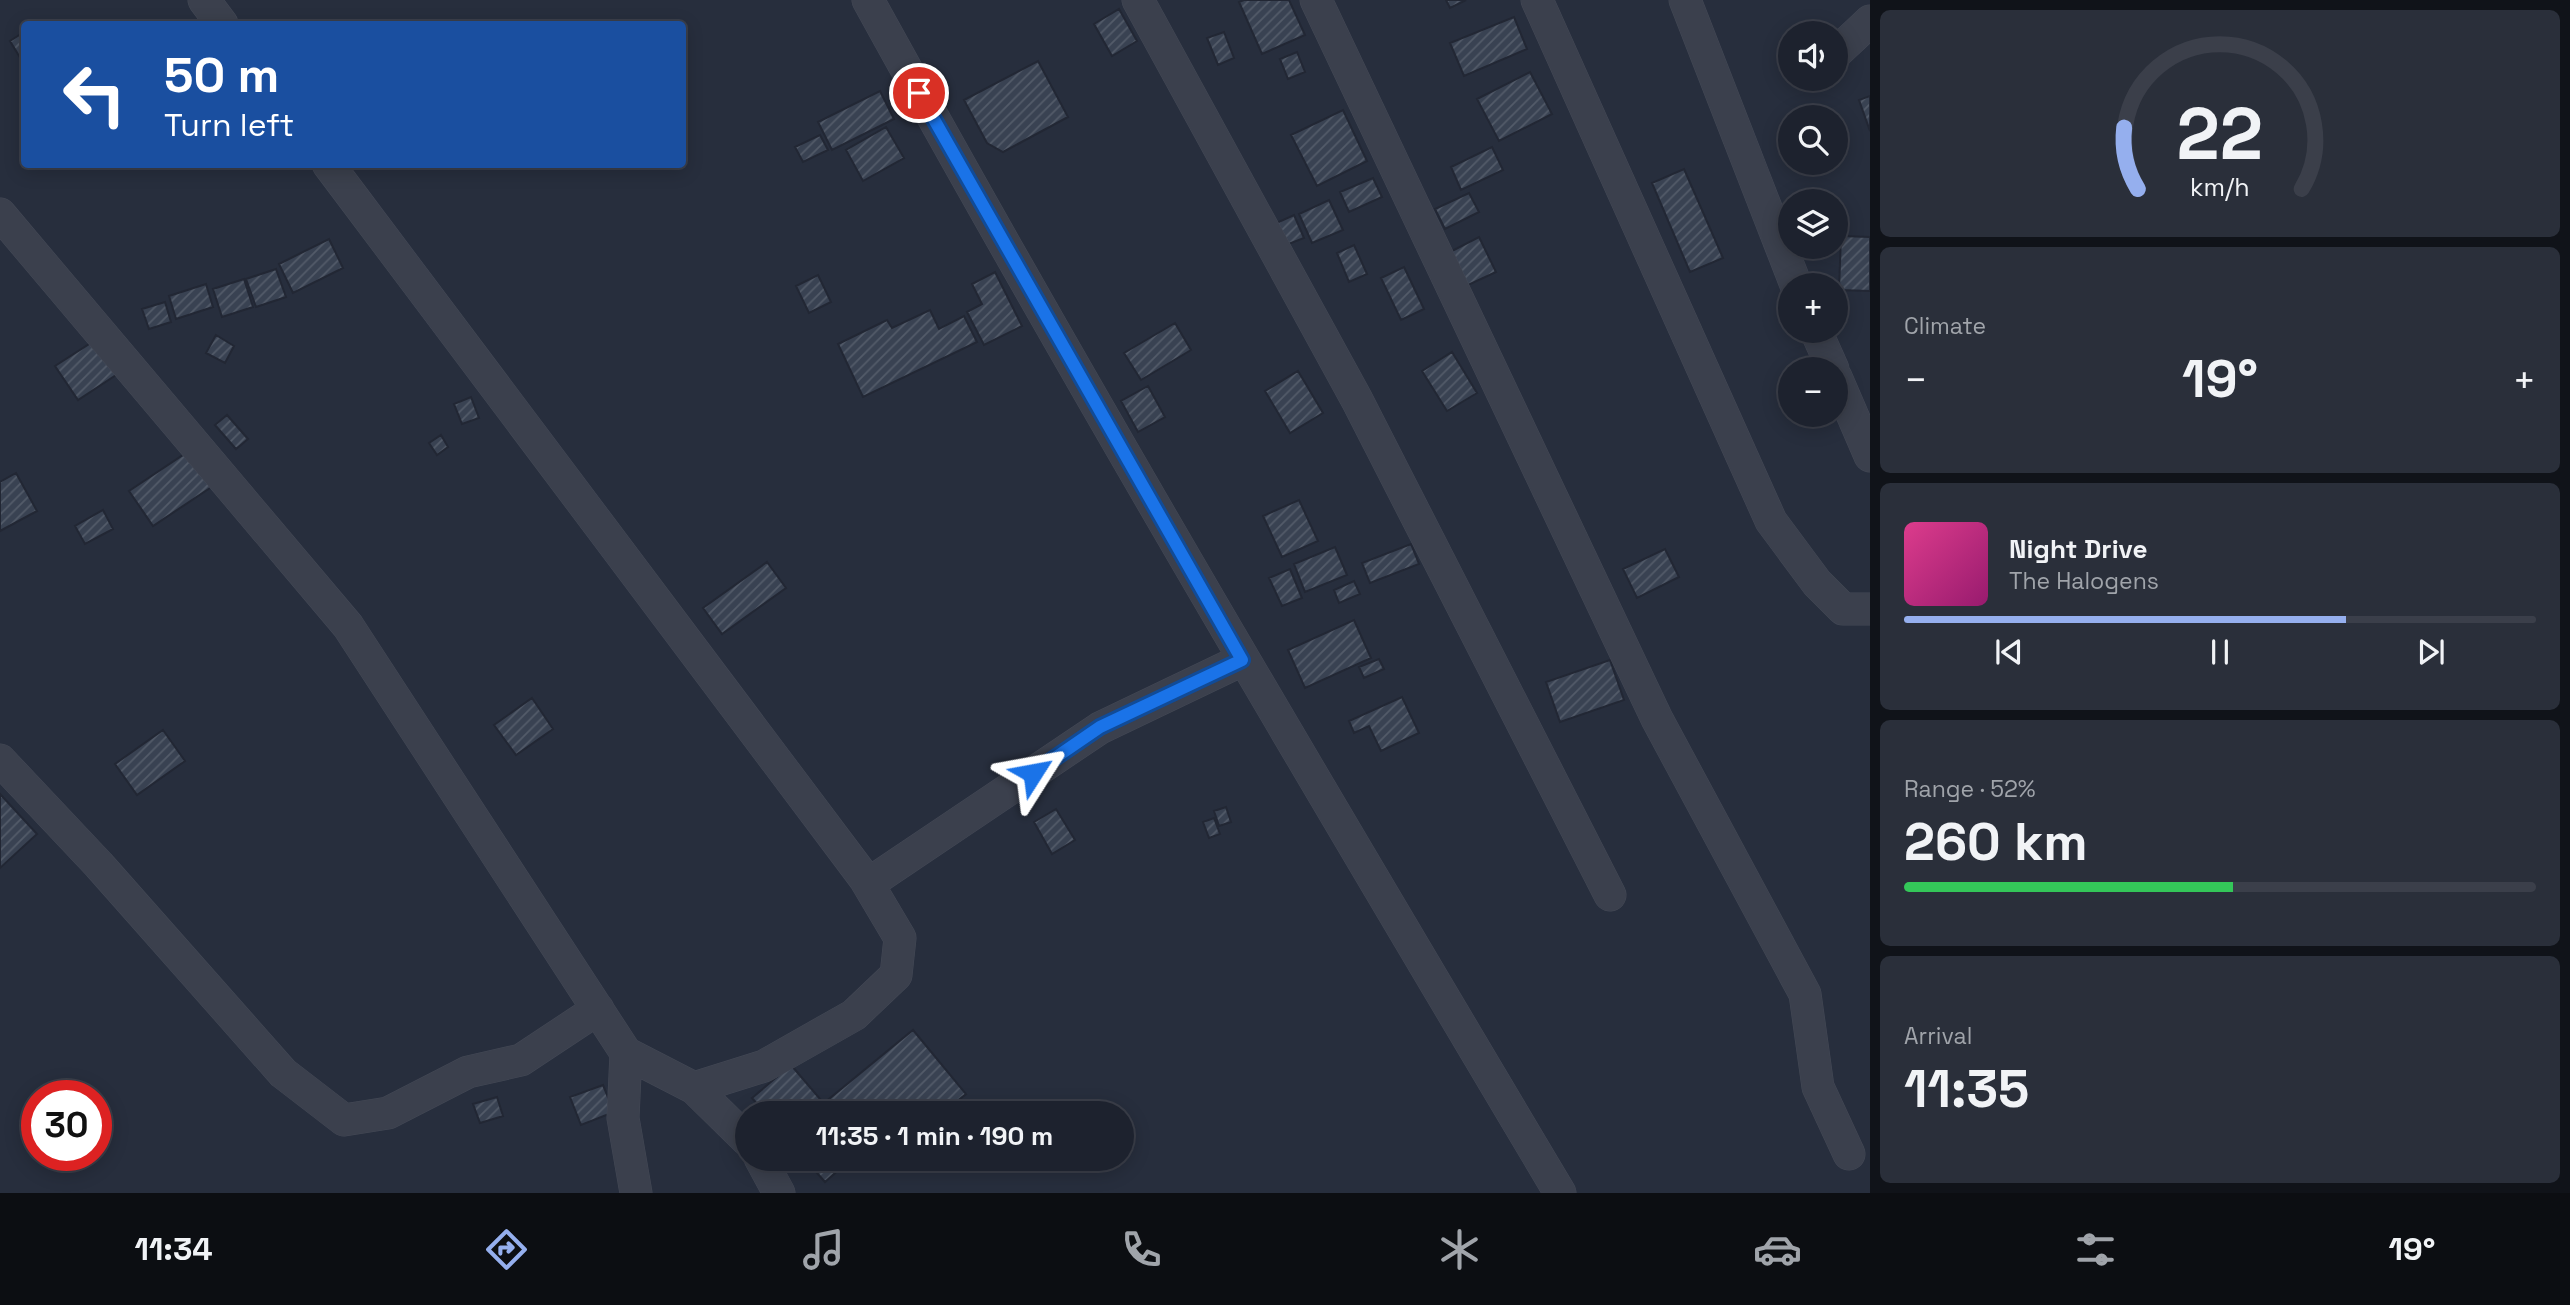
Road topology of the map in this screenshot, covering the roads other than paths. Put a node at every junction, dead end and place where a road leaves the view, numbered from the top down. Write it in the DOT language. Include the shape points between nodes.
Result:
graph roads {
  1 [pos="204,0"];
  2 [pos="868,0"];
  3 [pos="1138,0"];
  4 [pos="1316,0"];
  5 [pos="1537,0"];
  6 [pos="1685,0"];
  7 [pos="1870,20"];
  8 [pos="220,21"];
  9 [pos="1848,41"];
  10 [pos="331,168"];
  11 [pos="0,214"];
  12 [pos="1791,273"];
  13 [pos="1848,405"];
  14 [pos="1870,456"];
  15 [pos="1870,610"];
  16 [pos="1242,660"];
  17 [pos="0,760"];
  18 [pos="865,879"];
  19 [pos="1610,895"];
  20 [pos="598,1009"];
  21 [pos="626,1052"];
  22 [pos="694,1088"];
  23 [pos="735,1128"];
  24 [pos="1849,1154"];
  25 [pos="767,1171"];
  26 [pos="636,1193"];
  27 [pos="779,1193"];
  28 [pos="1560,1193"];
  1 -- 8 [label="street"];
  2 -- 16 [label="street"];
  3 -- 19 [label="street" via="1357,400"];
  4 -- 24 [label="street" via="1657,719 1805,994 1818,1087"];
  5 -- 15 [label="street" via="1771,521 1817,583 1843,609"];
  6 -- 12 [label="street"];
  7 -- 9 [label="street"];
  10 -- 18 [label="street"];
  11 -- 20 [label="street" via="348,626"];
  13 -- 14 [label="street"];
  16 -- 18 [label="street" via="1100,727 877,878"];
  16 -- 28 [label="street"];
  17 -- 20 [label="street" via="283,1073 344,1120 388,1113 468,1072 521,1060"];
  18 -- 22 [label="street" via="900,938 896,975 854,1015 764,1066"];
  20 -- 21 [label="street"];
  21 -- 22 [label="street"];
  21 -- 26 [label="street" via="623,1118"];
  22 -- 23 [label="street"];
  25 -- 27 [label="street"];
}
